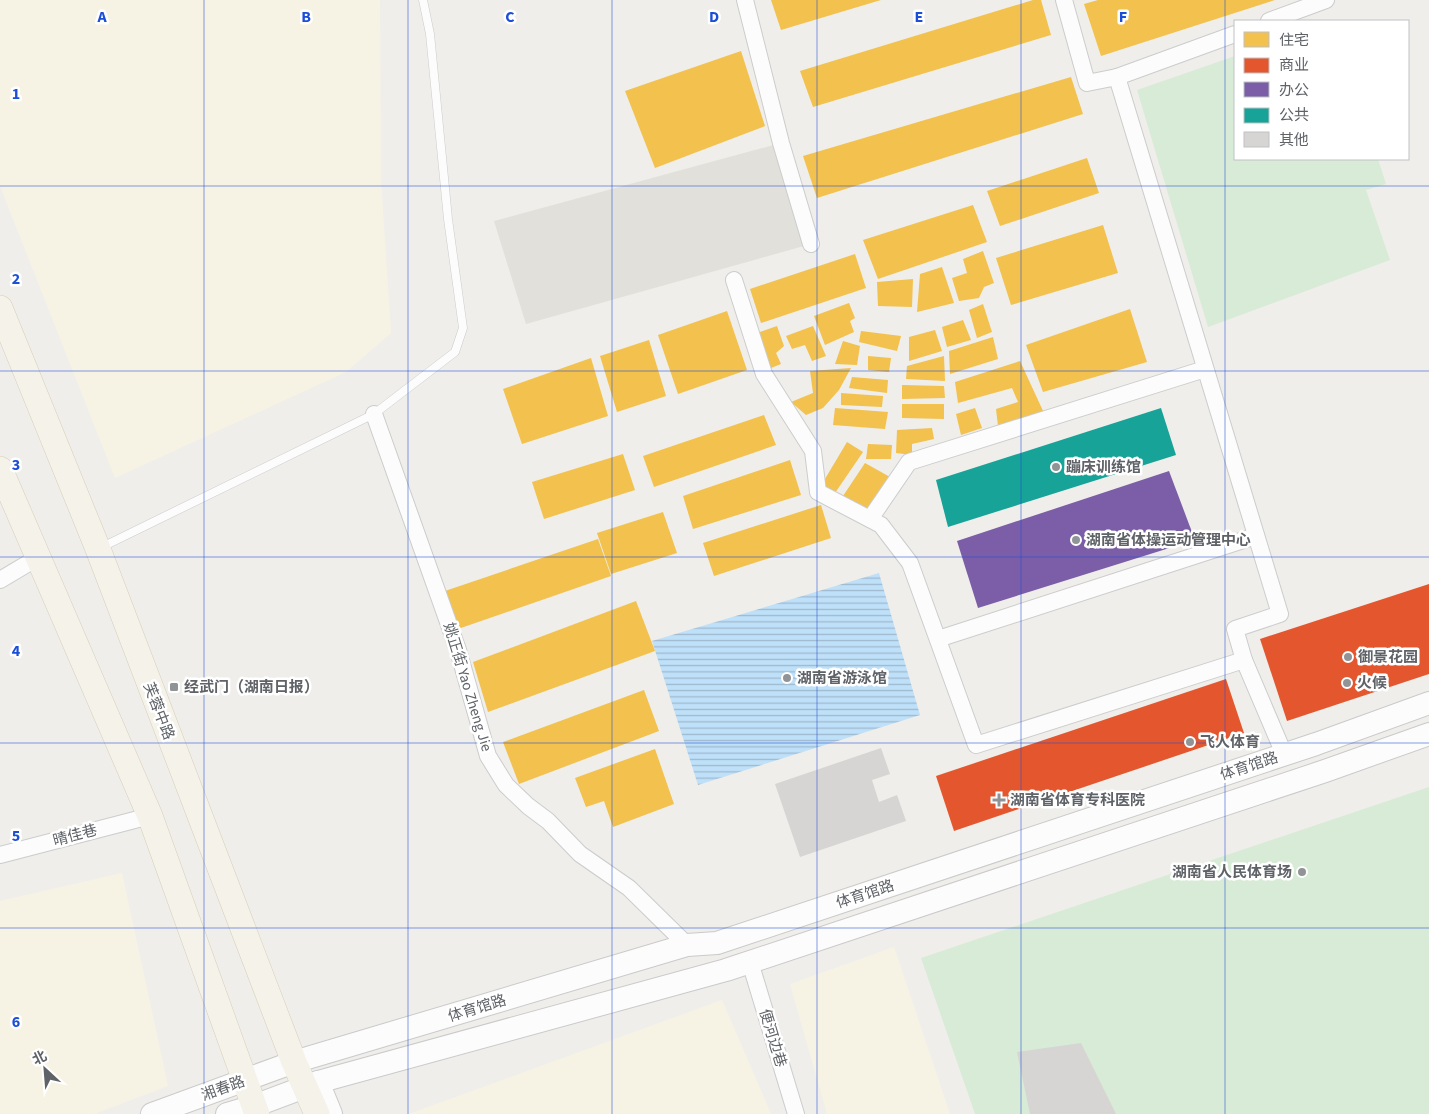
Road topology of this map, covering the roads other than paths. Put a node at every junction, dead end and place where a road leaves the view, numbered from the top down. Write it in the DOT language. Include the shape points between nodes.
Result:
graph roads {
  1 [pos="423,0"];
  2 [pos="745,0"];
  3 [pos="1064,0"];
  4 [pos="1326,0"];
  5 [pos="1272,20"];
  6 [pos="1234,34"];
  7 [pos="1117,77"];
  8 [pos="811,244"];
  9 [pos="734,280"];
  10 [pos="0,308"];
  11 [pos="1205,369"];
  12 [pos="374,414"];
  13 [pos="0,469"];
  14 [pos="870,519"];
  15 [pos="1256,536"];
  16 [pos="98,549"];
  17 [pos="37,558"];
  18 [pos="0,580"];
  19 [pos="938,639"];
  20 [pos="1244,660"];
  21 [pos="1429,703"];
  22 [pos="1429,734"];
  23 [pos="1284,754"];
  24 [pos="150,816"];
  25 [pos="0,855"];
  26 [pos="687,945"];
  27 [pos="750,962"];
  28 [pos="294,1062"];
  29 [pos="244,1081"];
  30 [pos="311,1084"];
  31 [pos="256,1110"];
  32 [pos="152,1114"];
  33 [pos="227,1114"];
  34 [pos="317,1114"];
  35 [pos="331,1114"];
  36 [pos="796,1114"];
  1 -- 12 [label="lane" via="430,34 448,219 463,328 455,352"];
  2 -- 8 [label="street"];
  3 -- 7 [label="street" via="1087,83"];
  4 -- 5 [label="street"];
  6 -- 7 [label="street"];
  7 -- 11 [label="street"];
  9 -- 14 [label="street" via="764,374 813,451 818,492"];
  10 -- 16 [label="main road, 芙蓉中路"];
  11 -- 14 [label="street" via="909,462"];
  11 -- 15 [label="street"];
  12 -- 16 [label="lane"];
  12 -- 26 [label="street, 姚正街 Yao Zheng Jie" via="458,650 488,756 506,785 528,806 548,821 580,854 629,888"];
  13 -- 17 [label="main road"];
  14 -- 19 [label="street" via="881,525 910,563"];
  15 -- 19 [label="street"];
  15 -- 20 [label="street" via="1280,614 1235,629"];
  16 -- 28 [label="main road, 芙蓉中路"];
  17 -- 18 [label="street"];
  17 -- 24 [label="main road"];
  19 -- 20 [label="street" via="976,745"];
  20 -- 23 [label="street"];
  21 -- 23 [label="street, 体育馆路"];
  22 -- 27 [label="street, 体育馆路"];
  23 -- 26 [label="street, 体育馆路" via="717,943"];
  24 -- 25 [label="street, 晴佳巷"];
  24 -- 29 [label="main road"];
  26 -- 28 [label="street, 体育馆路"];
  27 -- 30 [label="street, 体育馆路"];
  27 -- 36 [label="street, 便河边巷"];
  28 -- 29 [label="street, 湘春路"];
  28 -- 30 [label="main road, 芙蓉中路"];
  29 -- 31 [label="main road"];
  29 -- 32 [label="street, 湘春路"];
  30 -- 31 [label="street, 湘春路"];
  30 -- 34 [label="main road, 芙蓉中路"];
  30 -- 35 [label="street, 芙蓉中路"];
  31 -- 33 [label="street, 湘春路"];
}
